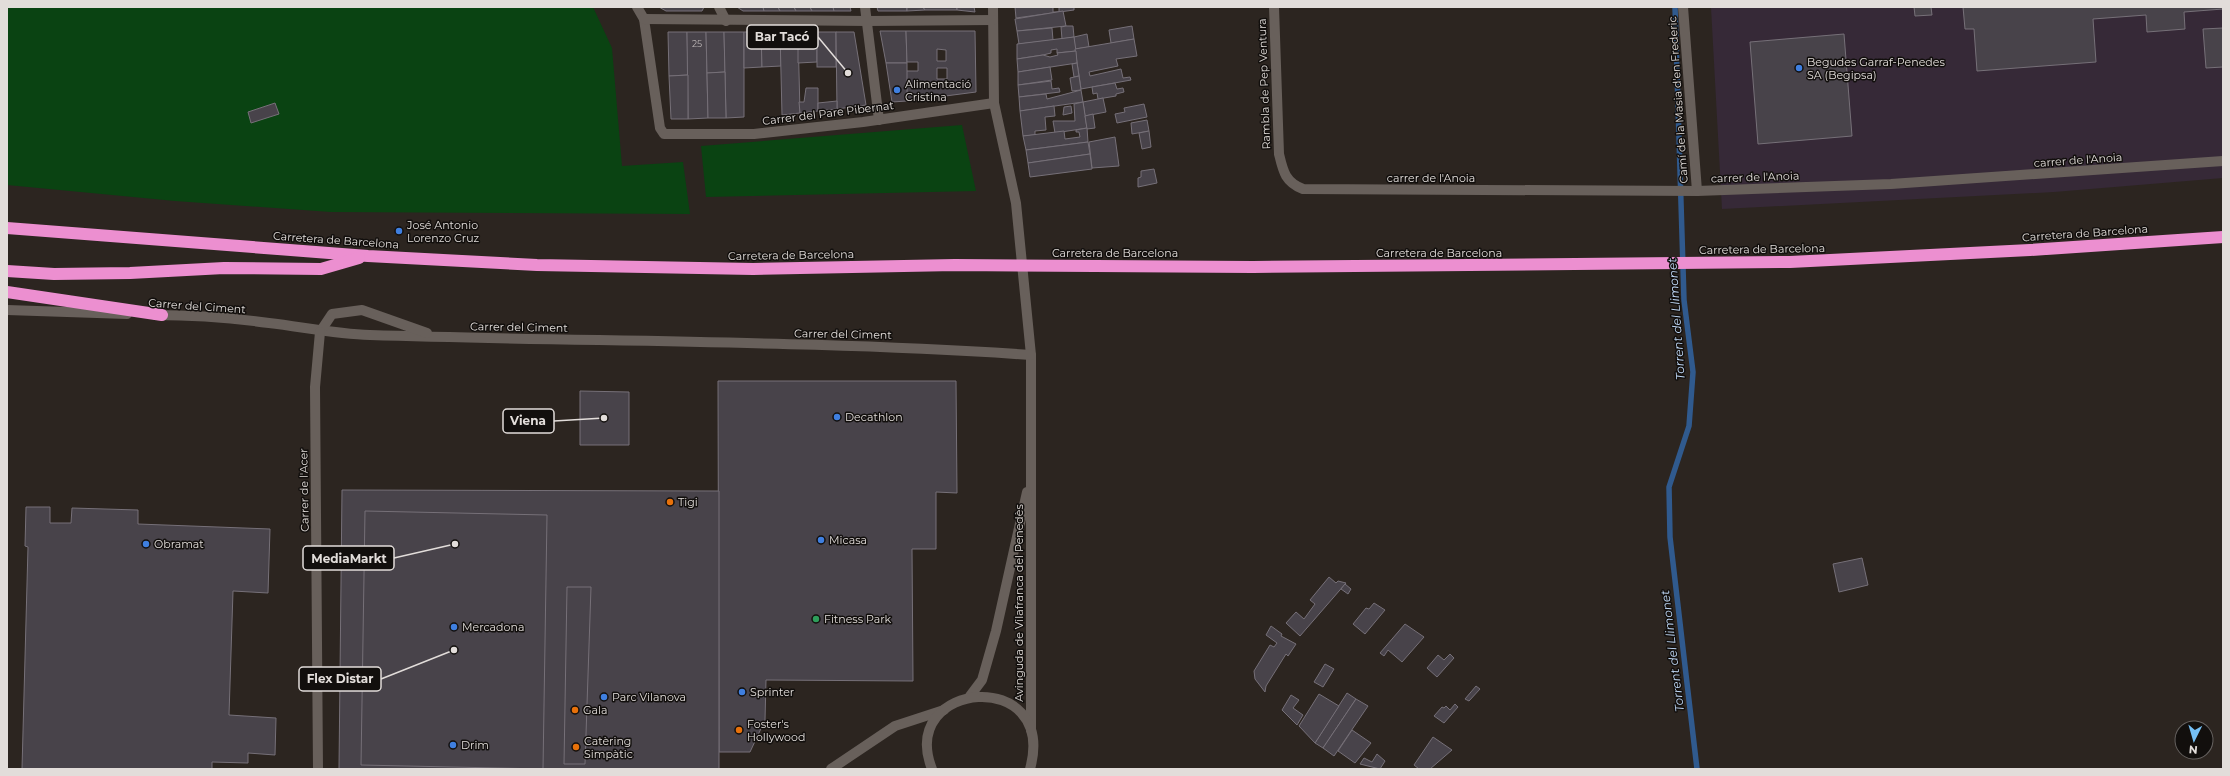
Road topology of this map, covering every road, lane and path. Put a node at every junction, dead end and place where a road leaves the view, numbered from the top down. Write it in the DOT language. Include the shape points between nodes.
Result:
graph roads {
  1 [pos="637,7"];
  2 [pos="719,7"];
  3 [pos="865,7"];
  4 [pos="993,7"];
  5 [pos="1274,7"];
  6 [pos="1683,7"];
  7 [pos="644,19"];
  8 [pos="993,20"];
  9 [pos="726,21"];
  10 [pos="868,21"];
  11 [pos="994,103"];
  12 [pos="879,120"];
  13 [pos="2223,161"];
  14 [pos="1289,181"];
  15 [pos="1697,191"];
  16 [pos="7,228"];
  17 [pos="2223,238"];
  18 [pos="368,256"];
  19 [pos="7,271"];
  20 [pos="7,292"];
  21 [pos="7,310"];
  22 [pos="162,315"];
  23 [pos="320,332"];
  24 [pos="436,337"];
  25 [pos="1031,355"];
  26 [pos="1030,476"];
  27 [pos="970,696"];
  28 [pos="944,710"];
  29 [pos="1031,730"];
  30 [pos="318,769"];
  31 [pos="831,769"];
  32 [pos="932,769"];
  33 [pos="1030,769"];
  1 -- 7 [label="street"];
  2 -- 9 [label="street"];
  3 -- 10 [label="street"];
  4 -- 8 [label="street, Avinguda de Vilafranca del Penedès"];
  5 -- 14 [label="street, Rambla de Pep Ventura" via="1279,154 1284,176"];
  6 -- 15 [label="street, Camí de la Masia d'en Frederic"];
  7 -- 9 [label="street"];
  7 -- 12 [label="street, Carrer del Pare Pibernat" via="660,128 664,134 754,134"];
  8 -- 10 [label="street"];
  8 -- 11 [label="street, Avinguda de Vilafranca del Penedès"];
  9 -- 10 [label="street"];
  10 -- 12 [label="street"];
  11 -- 12 [label="street, Carrer del Pare Pibernat"];
  11 -- 25 [label="street, Avinguda de Vilafranca del Penedès" via="1016,203"];
  13 -- 15 [label="street, carrer de l'Anoia" via="1898,184"];
  14 -- 15 [label="street, carrer de l'Anoia" via="1303,189"];
  16 -- 18 [label="highway, Carretera de Barcelona"];
  17 -- 18 [label="highway, Carretera de Barcelona" via="1790,262 1583,265 956,265 753,269 537,265"];
  18 -- 19 [label="highway" via="321,269 224,268 54,274"];
  20 -- 22 [label="highway"];
  21 -- 22 [label="street, Carrer del Ciment"];
  22 -- 23 [label="street, Carrer del Ciment" via="269,323"];
  23 -- 24 [label="street, Carrer del Ciment"];
  23 -- 24 [label="street" via="332,314 362,310"];
  23 -- 30 [label="street, Carrer de l'Acer" via="315,387"];
  24 -- 25 [label="street, Carrer del Ciment" via="893,348"];
  25 -- 26 [label="street, Avinguda de Vilafranca del Penedès"];
  26 -- 27 [label="street, Avinguda de Vilafranca del Penedès" via="996,631 982,680"];
  26 -- 29 [label="street, Avinguda de Vilafranca del Penedès"];
  27 -- 28 [label="street" via="952,703"];
  27 -- 29 [label="street" via="1000,699 1024,717"];
  28 -- 31 [label="street" via="895,726"];
  28 -- 32 [label="street" via="932,725 927,743 927,757"];
  29 -- 33 [label="street, Avinguda de Vilafranca del Penedès" via="1034,753"];
}
